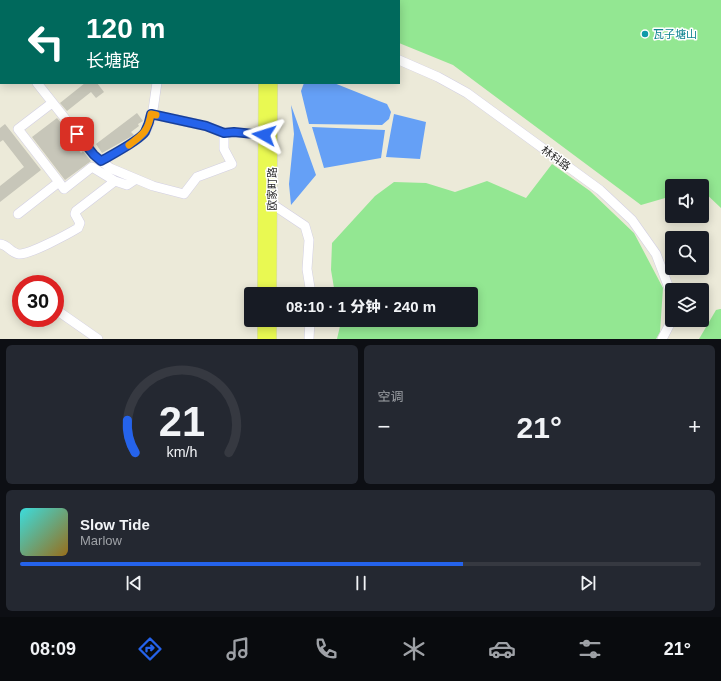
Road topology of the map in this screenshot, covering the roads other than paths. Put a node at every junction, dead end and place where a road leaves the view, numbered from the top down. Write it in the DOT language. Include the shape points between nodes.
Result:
graph roads {
  1 [pos="400,60"];
  2 [pos="38,84"];
  3 [pos="157,84"];
  4 [pos="264,84"];
  5 [pos="272,84"];
  6 [pos="52,103"];
  7 [pos="151,114"];
  8 [pos="224,133"];
  9 [pos="264,135"];
  10 [pos="101,161"];
  11 [pos="136,179"];
  12 [pos="115,181"];
  13 [pos="59,182"];
  14 [pos="272,204"];
  15 [pos="18,214"];
  16 [pos="0,244"];
  17 [pos="667,283"];
  18 [pos="264,287"];
  19 [pos="271,287"];
  20 [pos="310,287"];
  21 [pos="64,315"];
  22 [pos="64,322"];
  23 [pos="263,327"];
  24 [pos="271,327"];
  25 [pos="310,327"];
  26 [pos="668,327"];
  27 [pos="88,339"];
  28 [pos="98,339"];
  29 [pos="263,339"];
  30 [pos="271,339"];
  31 [pos="309,339"];
  32 [pos="662,339"];
  1 -- 17 [label="street, 林科路" via="467,93 600,190 632,220 656,254"];
  2 -- 6 [label="street"];
  3 -- 7 [label="street"];
  4 -- 9 [label="main road, 欧家町路"];
  5 -- 14 [label="main road, 欧家町路"];
  6 -- 10 [label="street"];
  6 -- 13 [label="street" via="18,129"];
  7 -- 8 [label="street" via="206,126"];
  7 -- 10 [label="street" via="144,133"];
  8 -- 9 [label="street"];
  8 -- 11 [label="street" via="224,149 232,164 197,177 184,194"];
  9 -- 18 [label="main road, 欧家町路"];
  10 -- 11 [label="street" via="110,168"];
  11 -- 12 [label="street" via="127,185"];
  12 -- 13 [label="street" via="92,167 64,189"];
  12 -- 16 [label="street" via="76,211 80,223 77,229 27,254 14,253 4,244"];
  13 -- 15 [label="street"];
  14 -- 19 [label="main road, 欧家町路"];
  14 -- 20 [label="street" via="305,226"];
  21 -- 28 [label="street"];
  22 -- 27 [label="street"];
  23 -- 29 [label="main road"];
  24 -- 30 [label="main road"];
  25 -- 31 [label="street"];
  26 -- 32 [label="street"];
}
